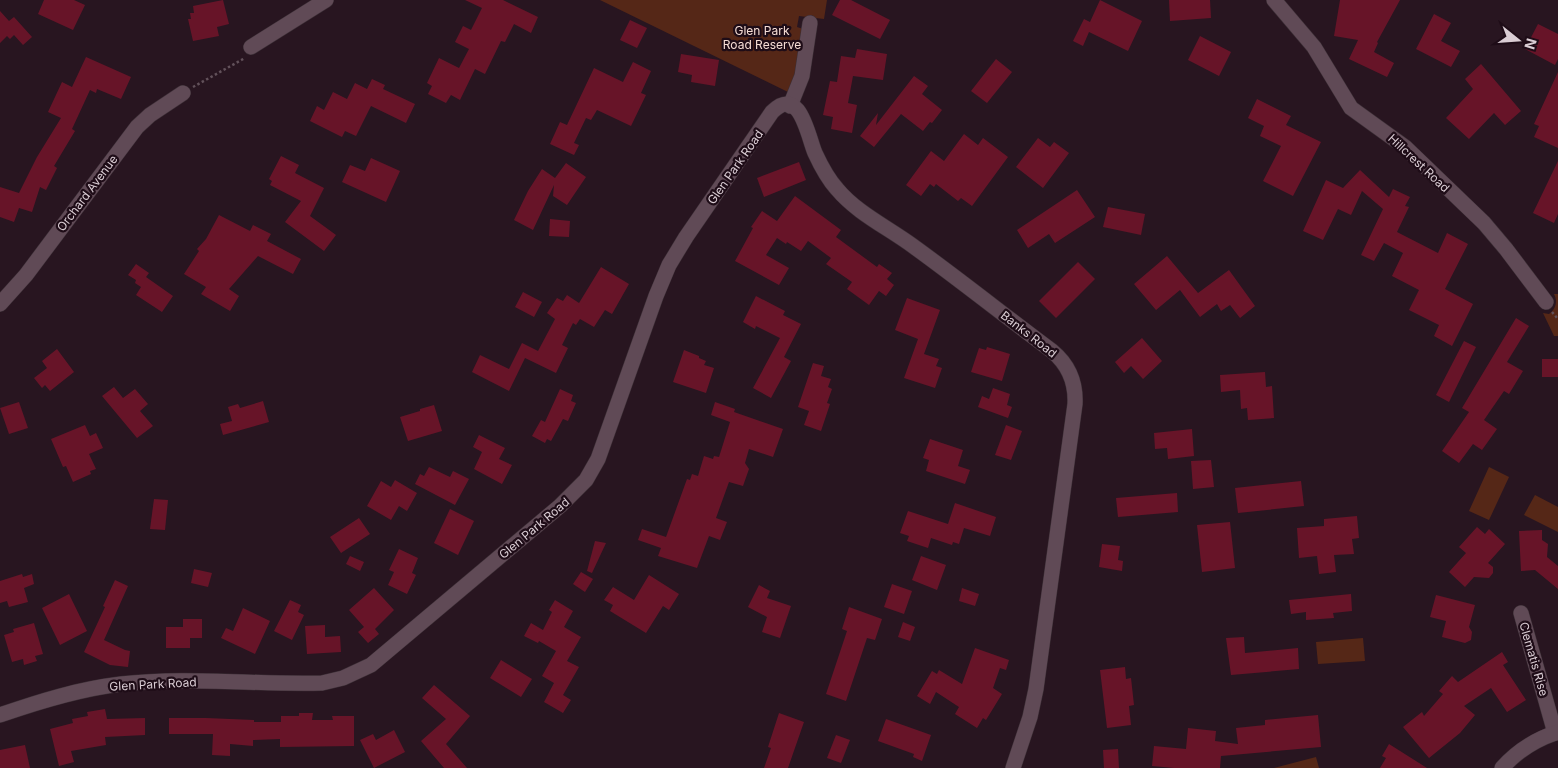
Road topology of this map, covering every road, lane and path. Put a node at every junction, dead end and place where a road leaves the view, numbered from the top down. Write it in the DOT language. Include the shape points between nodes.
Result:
graph roads {
  1 [pos="326,0"];
  2 [pos="1274,0"];
  3 [pos="810,23"];
  4 [pos="252,48"];
  5 [pos="183,92"];
  6 [pos="790,106"];
  7 [pos="1546,302"];
  8 [pos="0,304"];
  9 [pos="1521,613"];
  10 [pos="0,714"];
  11 [pos="1557,732"];
  12 [pos="1013,768"];
  13 [pos="1502,768"];
  1 -- 4 [label="street"];
  2 -- 7 [label="street, Hillcrest Road" via="1314,47 1352,108 1405,147 1484,223"];
  3 -- 6 [label="street" via="802,76"];
  4 -- 5 [label="path"];
  5 -- 8 [label="street, Orchard Avenue" via="137,127 26,275"];
  6 -- 10 [label="street, Glen Park Road" via="779,107 772,112 669,265 598,459 586,480 565,502 372,665 322,683 123,683 72,693"];
  6 -- 12 [label="street, Banks Road" via="802,115 820,164 845,198 1052,351 1066,366 1072,381 1075,404 1036,689"];
  9 -- 11 [label="street, Clematis Rise"];
  11 -- 13 [label="street" via="1522,749"];
}
